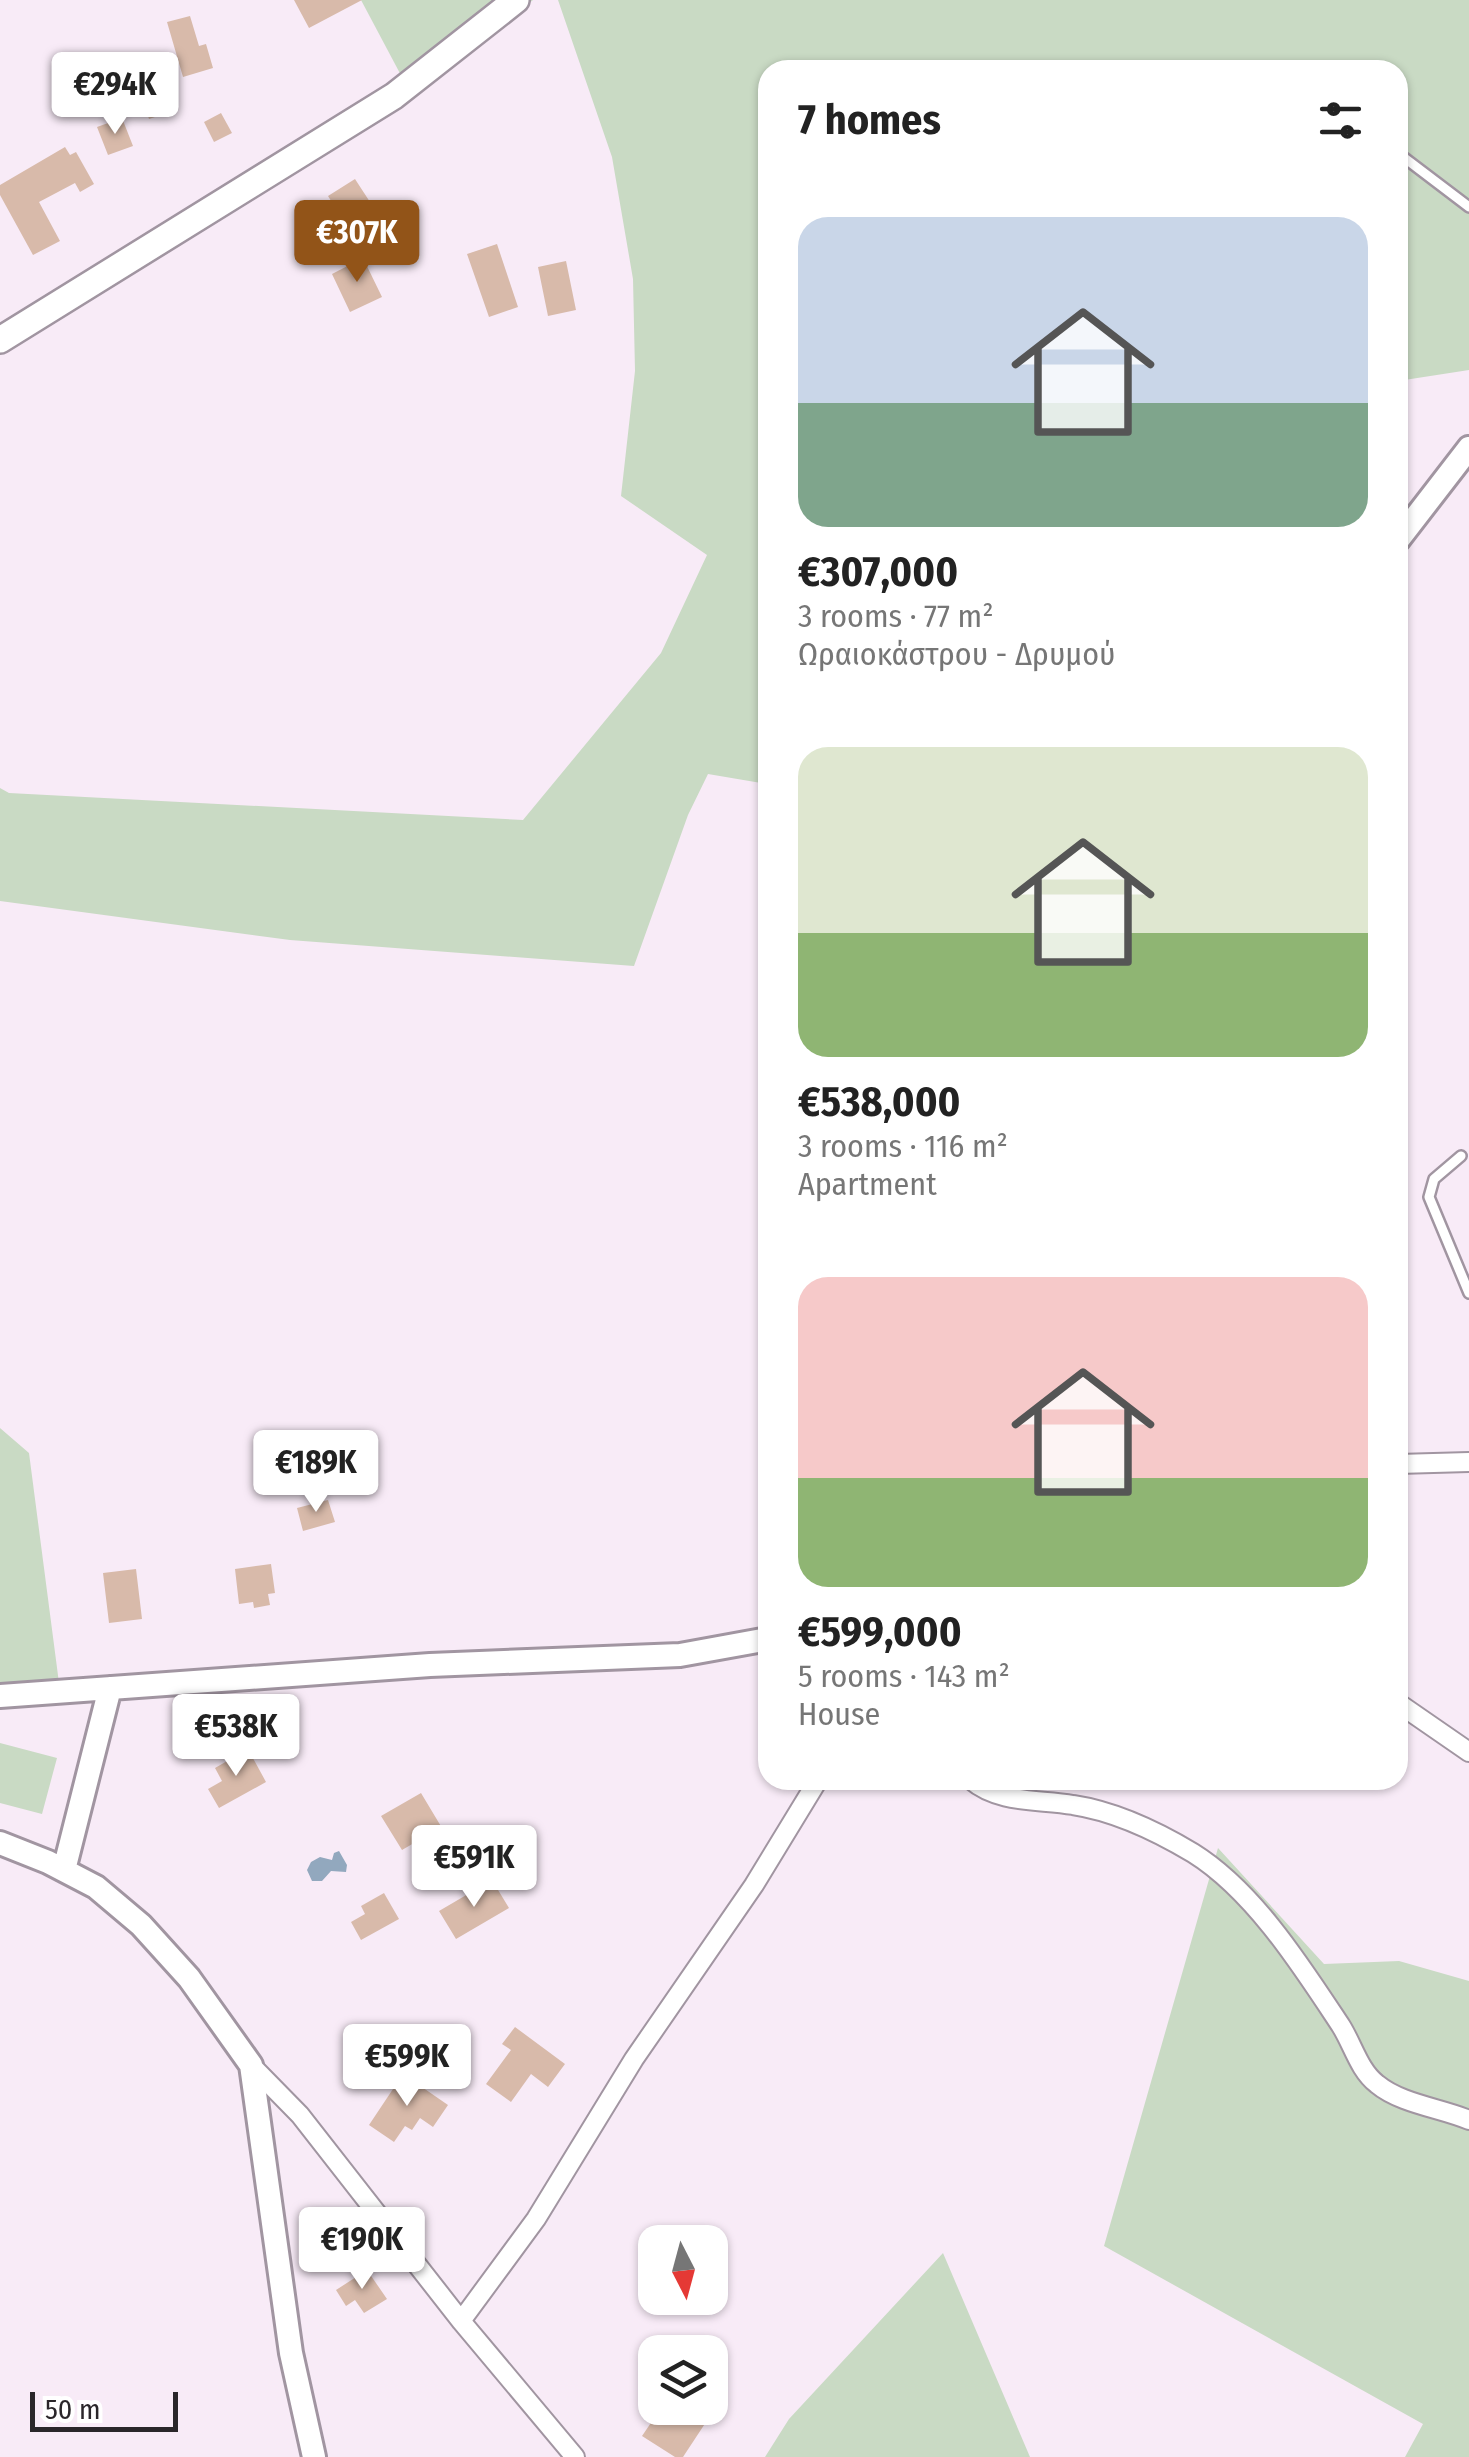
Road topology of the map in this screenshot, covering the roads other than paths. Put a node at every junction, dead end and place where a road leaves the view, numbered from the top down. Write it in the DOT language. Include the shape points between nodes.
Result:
graph roads {
  1 [pos="516,0"];
  2 [pos="1408,161"];
  3 [pos="1469,207"];
  4 [pos="0,340"];
  5 [pos="1469,448"];
  6 [pos="1408,527"];
  7 [pos="1462,1156"];
  8 [pos="1469,1293"];
  9 [pos="1469,1462"];
  10 [pos="1408,1464"];
  11 [pos="758,1641"];
  12 [pos="110,1688"];
  13 [pos="0,1696"];
  14 [pos="1408,1710"];
  15 [pos="1469,1752"];
  16 [pos="812,1790"];
  17 [pos="989,1790"];
  18 [pos="0,1843"];
  19 [pos="64,1870"];
  20 [pos="251,2066"];
  21 [pos="1469,2120"];
  22 [pos="462,2321"];
  23 [pos="314,2457"];
  24 [pos="575,2457"];
  1 -- 4 [label="main road" via="394,96"];
  2 -- 3 [label="lane"];
  5 -- 6 [label="street"];
  7 -- 8 [label="lane" via="1434,1179 1428,1197"];
  9 -- 10 [label="street"];
  11 -- 12 [label="street" via="680,1655"];
  12 -- 13 [label="street"];
  12 -- 19 [label="street"];
  14 -- 15 [label="street"];
  16 -- 22 [label="street" via="536,2219"];
  17 -- 21 [label="street" via="1099,1811 1194,1854 1286,1946 1378,2085"];
  18 -- 19 [label="street"];
  19 -- 20 [label="street" via="141,1925 190,1978"];
  20 -- 22 [label="street" via="300,2115"];
  20 -- 23 [label="street" via="292,2353"];
  22 -- 24 [label="street"];
}
